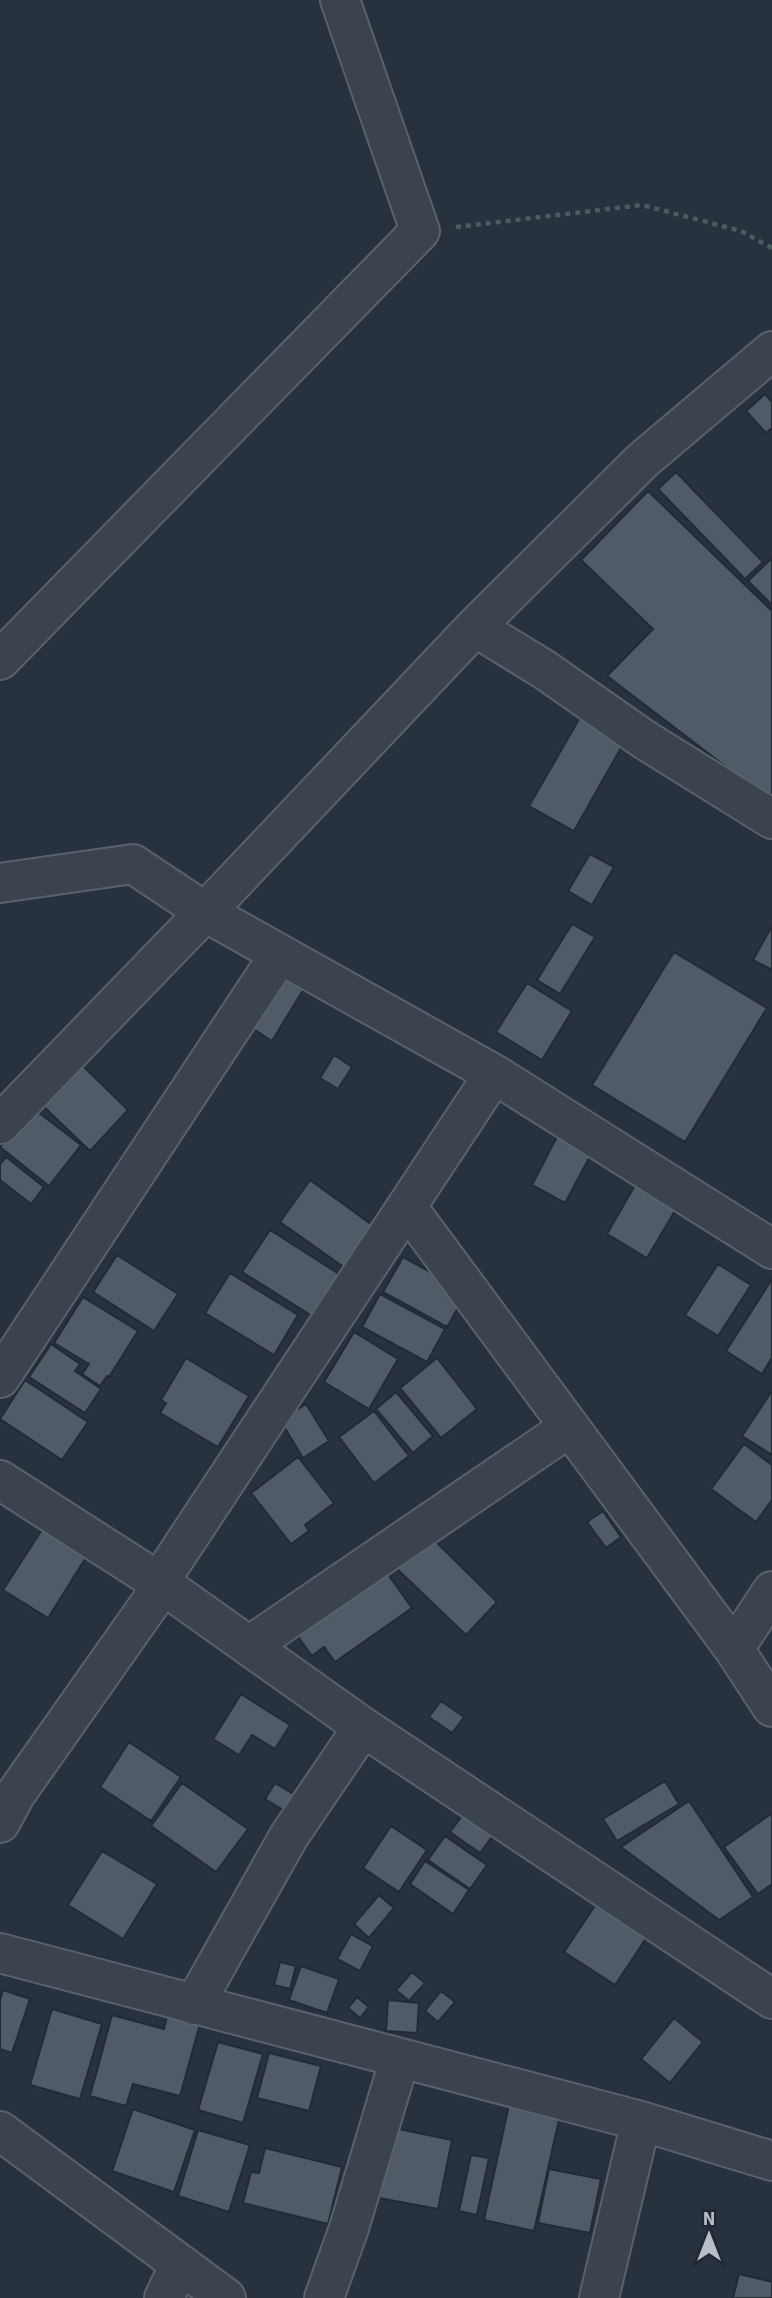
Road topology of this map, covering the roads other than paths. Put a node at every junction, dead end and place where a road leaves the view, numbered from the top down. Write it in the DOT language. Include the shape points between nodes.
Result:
graph roads {
  1 [pos="340,0"];
  2 [pos="772,351"];
  3 [pos="475,627"];
  4 [pos="0,660"];
  5 [pos="772,818"];
  6 [pos="0,883"];
  7 [pos="205,912"];
  8 [pos="281,954"];
  9 [pos="494,1074"];
  10 [pos="0,1124"];
  11 [pos="407,1207"];
  12 [pos="772,1250"];
  13 [pos="0,1378"];
  14 [pos="570,1427"];
  15 [pos="0,1480"];
  16 [pos="159,1582"];
  17 [pos="772,1591"];
  18 [pos="249,1646"];
  19 [pos="734,1649"];
  20 [pos="772,1707"];
  21 [pos="363,1727"];
  22 [pos="5,1801"];
  23 [pos="0,1953"];
  24 [pos="772,1998"];
  25 [pos="194,2005"];
  26 [pos="400,2058"];
  27 [pos="640,2121"];
  28 [pos="0,2131"];
  29 [pos="772,2161"];
  30 [pos="172,2281"];
  31 [pos="226,2298"];
  32 [pos="324,2298"];
  33 [pos="599,2298"];
  1 -- 4 [label="street" via="421,231"];
  2 -- 3 [label="street" via="643,460"];
  3 -- 5 [label="street"];
  3 -- 7 [label="street"];
  6 -- 7 [label="street" via="134,864"];
  7 -- 8 [label="street"];
  7 -- 10 [label="street"];
  8 -- 9 [label="street"];
  8 -- 13 [label="street"];
  9 -- 11 [label="street"];
  9 -- 12 [label="street"];
  11 -- 14 [label="street"];
  11 -- 16 [label="street"];
  14 -- 18 [label="street"];
  14 -- 19 [label="street"];
  15 -- 16 [label="street"];
  16 -- 18 [label="street"];
  16 -- 22 [label="street" via="151,1602"];
  17 -- 19 [label="street"];
  18 -- 21 [label="street"];
  19 -- 20 [label="street"];
  21 -- 24 [label="street"];
  21 -- 25 [label="street" via="289,1836"];
  23 -- 25 [label="street"];
  25 -- 26 [label="street"];
  26 -- 27 [label="street"];
  26 -- 32 [label="street"];
  27 -- 29 [label="street"];
  27 -- 33 [label="street"];
  28 -- 30 [label="street"];
  30 -- 31 [label="street"];
}
